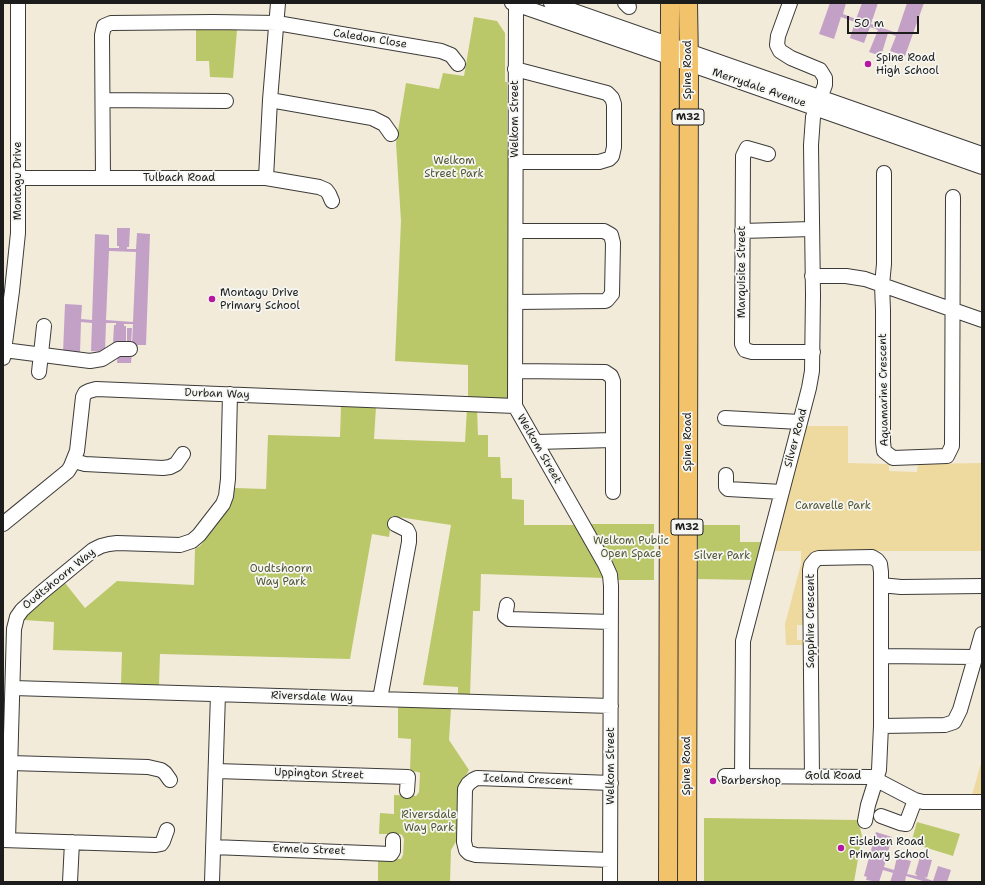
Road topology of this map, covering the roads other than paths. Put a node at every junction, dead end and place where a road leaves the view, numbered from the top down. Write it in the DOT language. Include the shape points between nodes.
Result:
graph roads {
  1 [pos="18,3"];
  2 [pos="278,3"];
  3 [pos="551,3"];
  4 [pos="670,3"];
  5 [pos="688,3"];
  6 [pos="790,3"];
  7 [pos="515,4"];
  8 [pos="277,23"];
  9 [pos="670,50"];
  10 [pos="688,57"];
  11 [pos="458,64"];
  12 [pos="515,69"];
  13 [pos="103,100"];
  14 [pos="226,100"];
  15 [pos="270,100"];
  16 [pos="818,103"];
  17 [pos="390,134"];
  18 [pos="768,154"];
  19 [pos="982,154"];
  20 [pos="516,162"];
  21 [pos="982,167"];
  22 [pos="884,173"];
  23 [pos="18,178"];
  24 [pos="103,178"];
  25 [pos="266,178"];
  26 [pos="953,197"];
  27 [pos="332,201"];
  28 [pos="812,229"];
  29 [pos="516,231"];
  30 [pos="742,231"];
  31 [pos="812,276"];
  32 [pos="882,286"];
  33 [pos="516,302"];
  34 [pos="953,310"];
  35 [pos="982,320"];
  36 [pos="44,326"];
  37 [pos="130,349"];
  38 [pos="813,352"];
  39 [pos="4,354"];
  40 [pos="41,355"];
  41 [pos="516,371"];
  42 [pos="39,372"];
  43 [pos="230,394"];
  44 [pos="516,406"];
  45 [pos="725,418"];
  46 [pos="800,422"];
  47 [pos="613,440"];
  48 [pos="536,442"];
  49 [pos="183,454"];
  50 [pos="74,461"];
  51 [pos="726,475"];
  52 [pos="613,492"];
  53 [pos="782,492"];
  54 [pos="3,524"];
  55 [pos="395,524"];
  56 [pos="881,585"];
  57 [pos="982,586"];
  58 [pos="507,605"];
  59 [pos="611,622"];
  60 [pos="982,634"];
  61 [pos="881,656"];
  62 [pos="976,657"];
  63 [pos="13,688"];
  64 [pos="218,694"];
  65 [pos="380,699"];
  66 [pos="611,706"];
  67 [pos="881,726"];
  68 [pos="10,763"];
  69 [pos="216,771"];
  70 [pos="725,776"];
  71 [pos="742,777"];
  72 [pos="812,777"];
  73 [pos="877,779"];
  74 [pos="170,780"];
  75 [pos="611,783"];
  76 [pos="407,791"];
  77 [pos="915,800"];
  78 [pos="982,802"];
  79 [pos="881,816"];
  80 [pos="865,821"];
  81 [pos="167,830"];
  82 [pos="6,840"];
  83 [pos="393,840"];
  84 [pos="72,842"];
  85 [pos="213,847"];
  86 [pos="610,860"];
  87 [pos="70,882"];
  88 [pos="212,882"];
  89 [pos="610,882"];
  90 [pos="668,882"];
  91 [pos="687,882"];
  1 -- 23 [label="street, Montagu Drive"];
  2 -- 8 [label="street"];
  3 -- 9 [label="street, Merrydale Avenue"];
  4 -- 9 [label="main road, Spine Road / M32"];
  5 -- 10 [label="main road, Spine Road / M32"];
  6 -- 16 [label="street, Silver Road" via="777,45 780,52 820,70 825,78 825,85"];
  7 -- 9 [label="street, Merrydale Avenue"];
  7 -- 12 [label="street, Welkom Street"];
  8 -- 11 [label="street, Caledon Close" via="441,51 451,55"];
  8 -- 13 [label="street, Caledon Close" via="117,22 104,26"];
  8 -- 15 [label="street"];
  9 -- 10 [label="street, Merrydale Avenue"];
  9 -- 90 [label="main road, Spine Road / M32"];
  10 -- 16 [label="street, Merrydale Avenue"];
  10 -- 91 [label="main road, Spine Road / M32"];
  12 -- 20 [label="street, Welkom Street"];
  12 -- 20 [label="street" via="607,93 614,104 612,156 605,161"];
  13 -- 14 [label="street"];
  13 -- 24 [label="street"];
  15 -- 17 [label="street" via="372,118 384,124"];
  15 -- 25 [label="street"];
  16 -- 19 [label="street, Merrydale Avenue"];
  16 -- 21 [label="street, Merrydale Avenue"];
  16 -- 28 [label="street, Silver Road" via="813,117 811,145"];
  18 -- 30 [label="street, Marquisite Street" via="747,148 744,151"];
  20 -- 29 [label="street, Welkom Street"];
  22 -- 32 [label="street"];
  23 -- 24 [label="street, Tulbach Road"];
  23 -- 39 [label="street, Montagu Drive" via="18,233"];
  24 -- 25 [label="street, Tulbach Road"];
  25 -- 27 [label="street, Tulbach Road" via="319,187 326,190"];
  26 -- 34 [label="street"];
  28 -- 30 [label="street"];
  28 -- 31 [label="street, Silver Road"];
  29 -- 33 [label="street, Welkom Street"];
  29 -- 33 [label="street" via="604,231 611,235 613,243 612,294 607,300"];
  30 -- 38 [label="street, Marquisite Street" via="743,348 752,352"];
  31 -- 32 [label="street" via="855,277"];
  31 -- 38 [label="street, Silver Road"];
  32 -- 34 [label="street"];
  32 -- 34 [label="street, Aquamarine Crescent" via="883,442 884,451 893,458 946,456 952,446"];
  33 -- 41 [label="street, Welkom Street"];
  34 -- 35 [label="street"];
  36 -- 40 [label="street"];
  37 -- 40 [label="street" via="118,349 97,361"];
  38 -- 46 [label="street, Silver Road" via="811,379"];
  39 -- 40 [label="street"];
  40 -- 42 [label="street"];
  41 -- 44 [label="street, Welkom Street"];
  41 -- 47 [label="street" via="610,374 613,381"];
  43 -- 44 [label="street, Durban Way"];
  43 -- 50 [label="street, Durban Way" via="96,389 89,391 85,393 82,403"];
  43 -- 63 [label="street, Oudtshoorn Way" via="227,490 223,504 200,535 192,541 180,545 109,544 97,548 22,610 17,617 14,630"];
  44 -- 48 [label="street, Welkom Street"];
  45 -- 46 [label="street"];
  46 -- 53 [label="street, Silver Road"];
  47 -- 48 [label="street"];
  47 -- 52 [label="street"];
  48 -- 59 [label="street, Welkom Street" via="607,568 611,586"];
  49 -- 50 [label="street" via="176,464 163,468 85,464"];
  50 -- 54 [label="street, Durban Way" via="68,471"];
  51 -- 53 [label="street" via="728,489"];
  53 -- 71 [label="street, Silver Road" via="743,641"];
  55 -- 65 [label="street" via="407,530 409,542"];
  56 -- 57 [label="street"];
  56 -- 61 [label="street, Sapphire Crescent"];
  56 -- 72 [label="street, Sapphire Crescent" via="880,564 872,556 819,558 811,565"];
  58 -- 59 [label="street" via="505,616 509,619"];
  59 -- 66 [label="street, Welkom Street"];
  60 -- 62 [label="street"];
  61 -- 62 [label="street"];
  61 -- 67 [label="street, Sapphire Crescent"];
  62 -- 67 [label="street" via="954,722 944,725"];
  63 -- 64 [label="street, Riversdale Way"];
  63 -- 68 [label="street, Oudtshoorn Way"];
  64 -- 65 [label="street, Riversdale Way"];
  64 -- 69 [label="street"];
  65 -- 66 [label="street, Riversdale Way"];
  66 -- 75 [label="street, Welkom Street"];
  67 -- 73 [label="street, Sapphire Crescent"];
  68 -- 74 [label="street" via="148,767 162,770"];
  68 -- 82 [label="street, Oudtshoorn Way"];
  69 -- 76 [label="street, Uppington Street" via="408,777"];
  69 -- 85 [label="street"];
  70 -- 71 [label="street, Gold Road"];
  71 -- 72 [label="street, Gold Road"];
  72 -- 73 [label="street, Gold Road" via="862,776"];
  73 -- 77 [label="street, Gold Road"];
  73 -- 80 [label="street, Sapphire Crescent"];
  75 -- 86 [label="street, Welkom Street"];
  75 -- 86 [label="street, Iceland Crescent" via="477,778 468,784 466,789 464,842 466,850 476,855"];
  77 -- 78 [label="street, Gold Road"];
  77 -- 79 [label="street" via="906,824"];
  81 -- 84 [label="street" via="161,844 156,845"];
  82 -- 84 [label="street"];
  83 -- 85 [label="street, Ermelo Street" via="391,854"];
  84 -- 87 [label="street"];
  85 -- 88 [label="street"];
  86 -- 89 [label="street, Welkom Street"];
}
